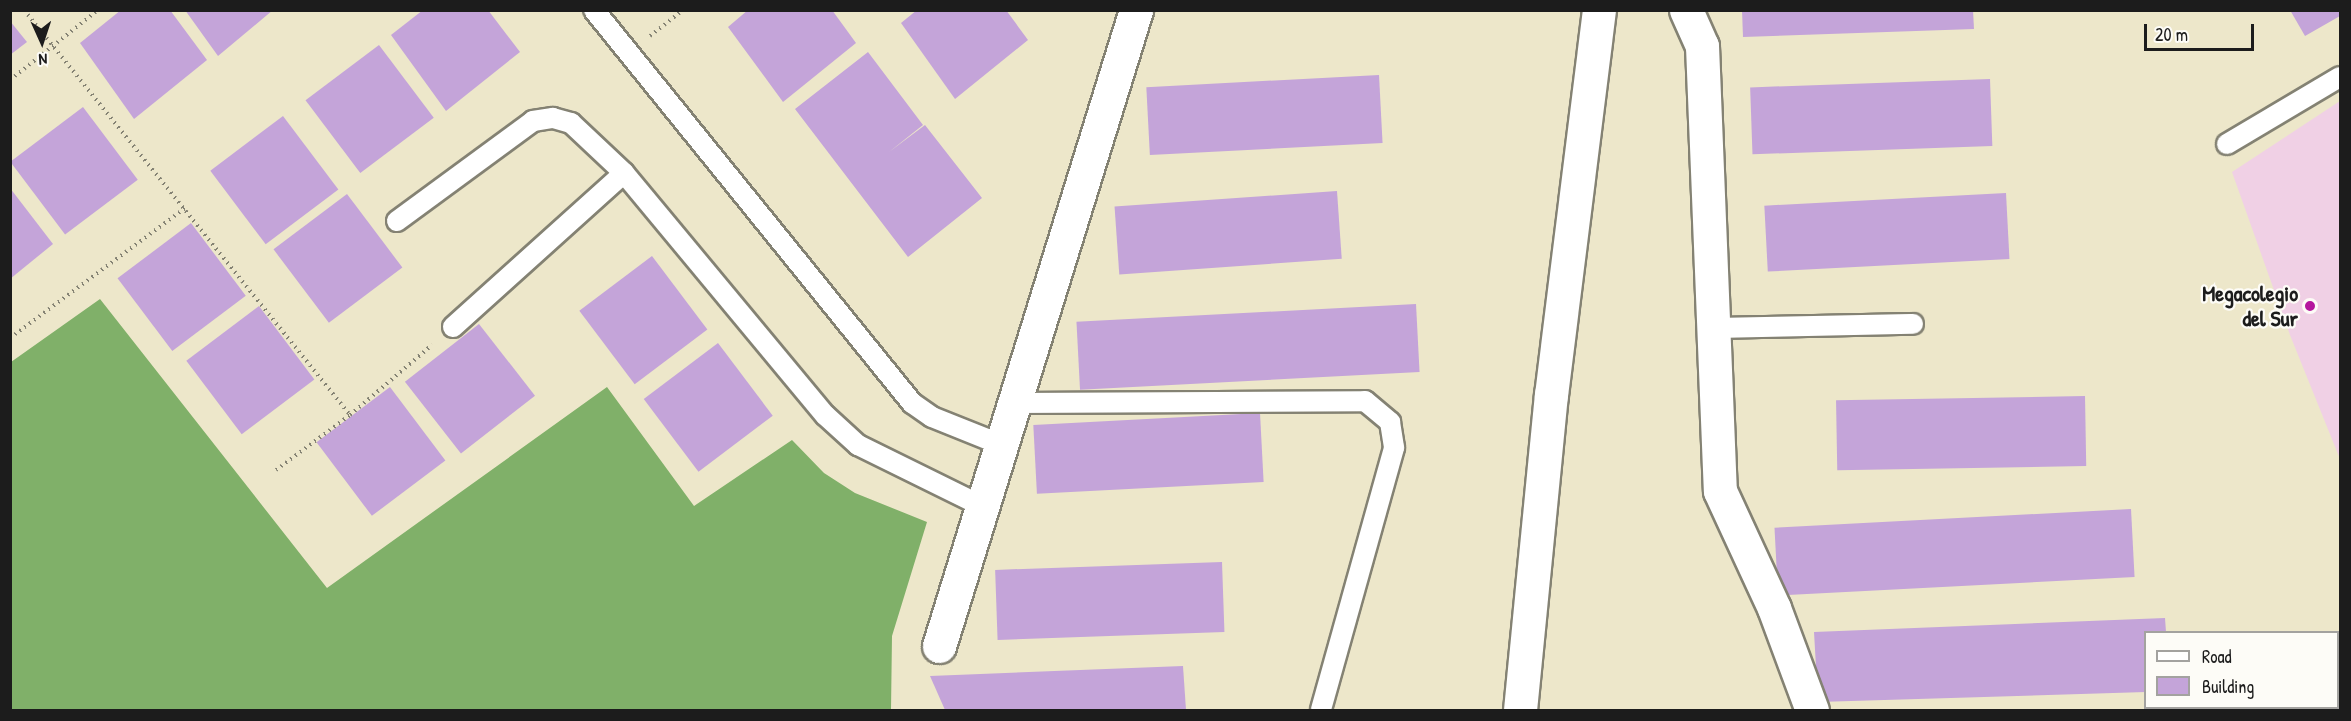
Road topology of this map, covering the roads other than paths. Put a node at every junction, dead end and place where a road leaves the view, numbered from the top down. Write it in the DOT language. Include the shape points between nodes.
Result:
graph roads {
  1 [pos="594,10"];
  2 [pos="1136,10"];
  3 [pos="1599,10"];
  4 [pos="1686,10"];
  5 [pos="2340,77"];
  6 [pos="2227,144"];
  7 [pos="624,173"];
  8 [pos="397,221"];
  9 [pos="1913,324"];
  10 [pos="453,327"];
  11 [pos="1714,328"];
  12 [pos="1015,403"];
  13 [pos="1002,444"];
  14 [pos="982,506"];
  15 [pos="939,646"];
  16 [pos="1321,710"];
  17 [pos="1520,711"];
  18 [pos="1812,711"];
  1 -- 13 [label="lane" via="912,403 932,417"];
  2 -- 12 [label="street"];
  3 -- 17 [label="street" via="1551,395"];
  4 -- 11 [label="street" via="1702,46"];
  5 -- 6 [label="lane"];
  7 -- 8 [label="lane" via="571,123 553,118 533,121"];
  7 -- 10 [label="lane"];
  7 -- 14 [label="lane" via="833,422 858,445"];
  9 -- 11 [label="lane"];
  11 -- 18 [label="street" via="1720,491 1774,608"];
  12 -- 13 [label="street"];
  12 -- 16 [label="lane" via="1365,401 1390,422 1394,448"];
  13 -- 14 [label="street"];
  14 -- 15 [label="street"];
}
